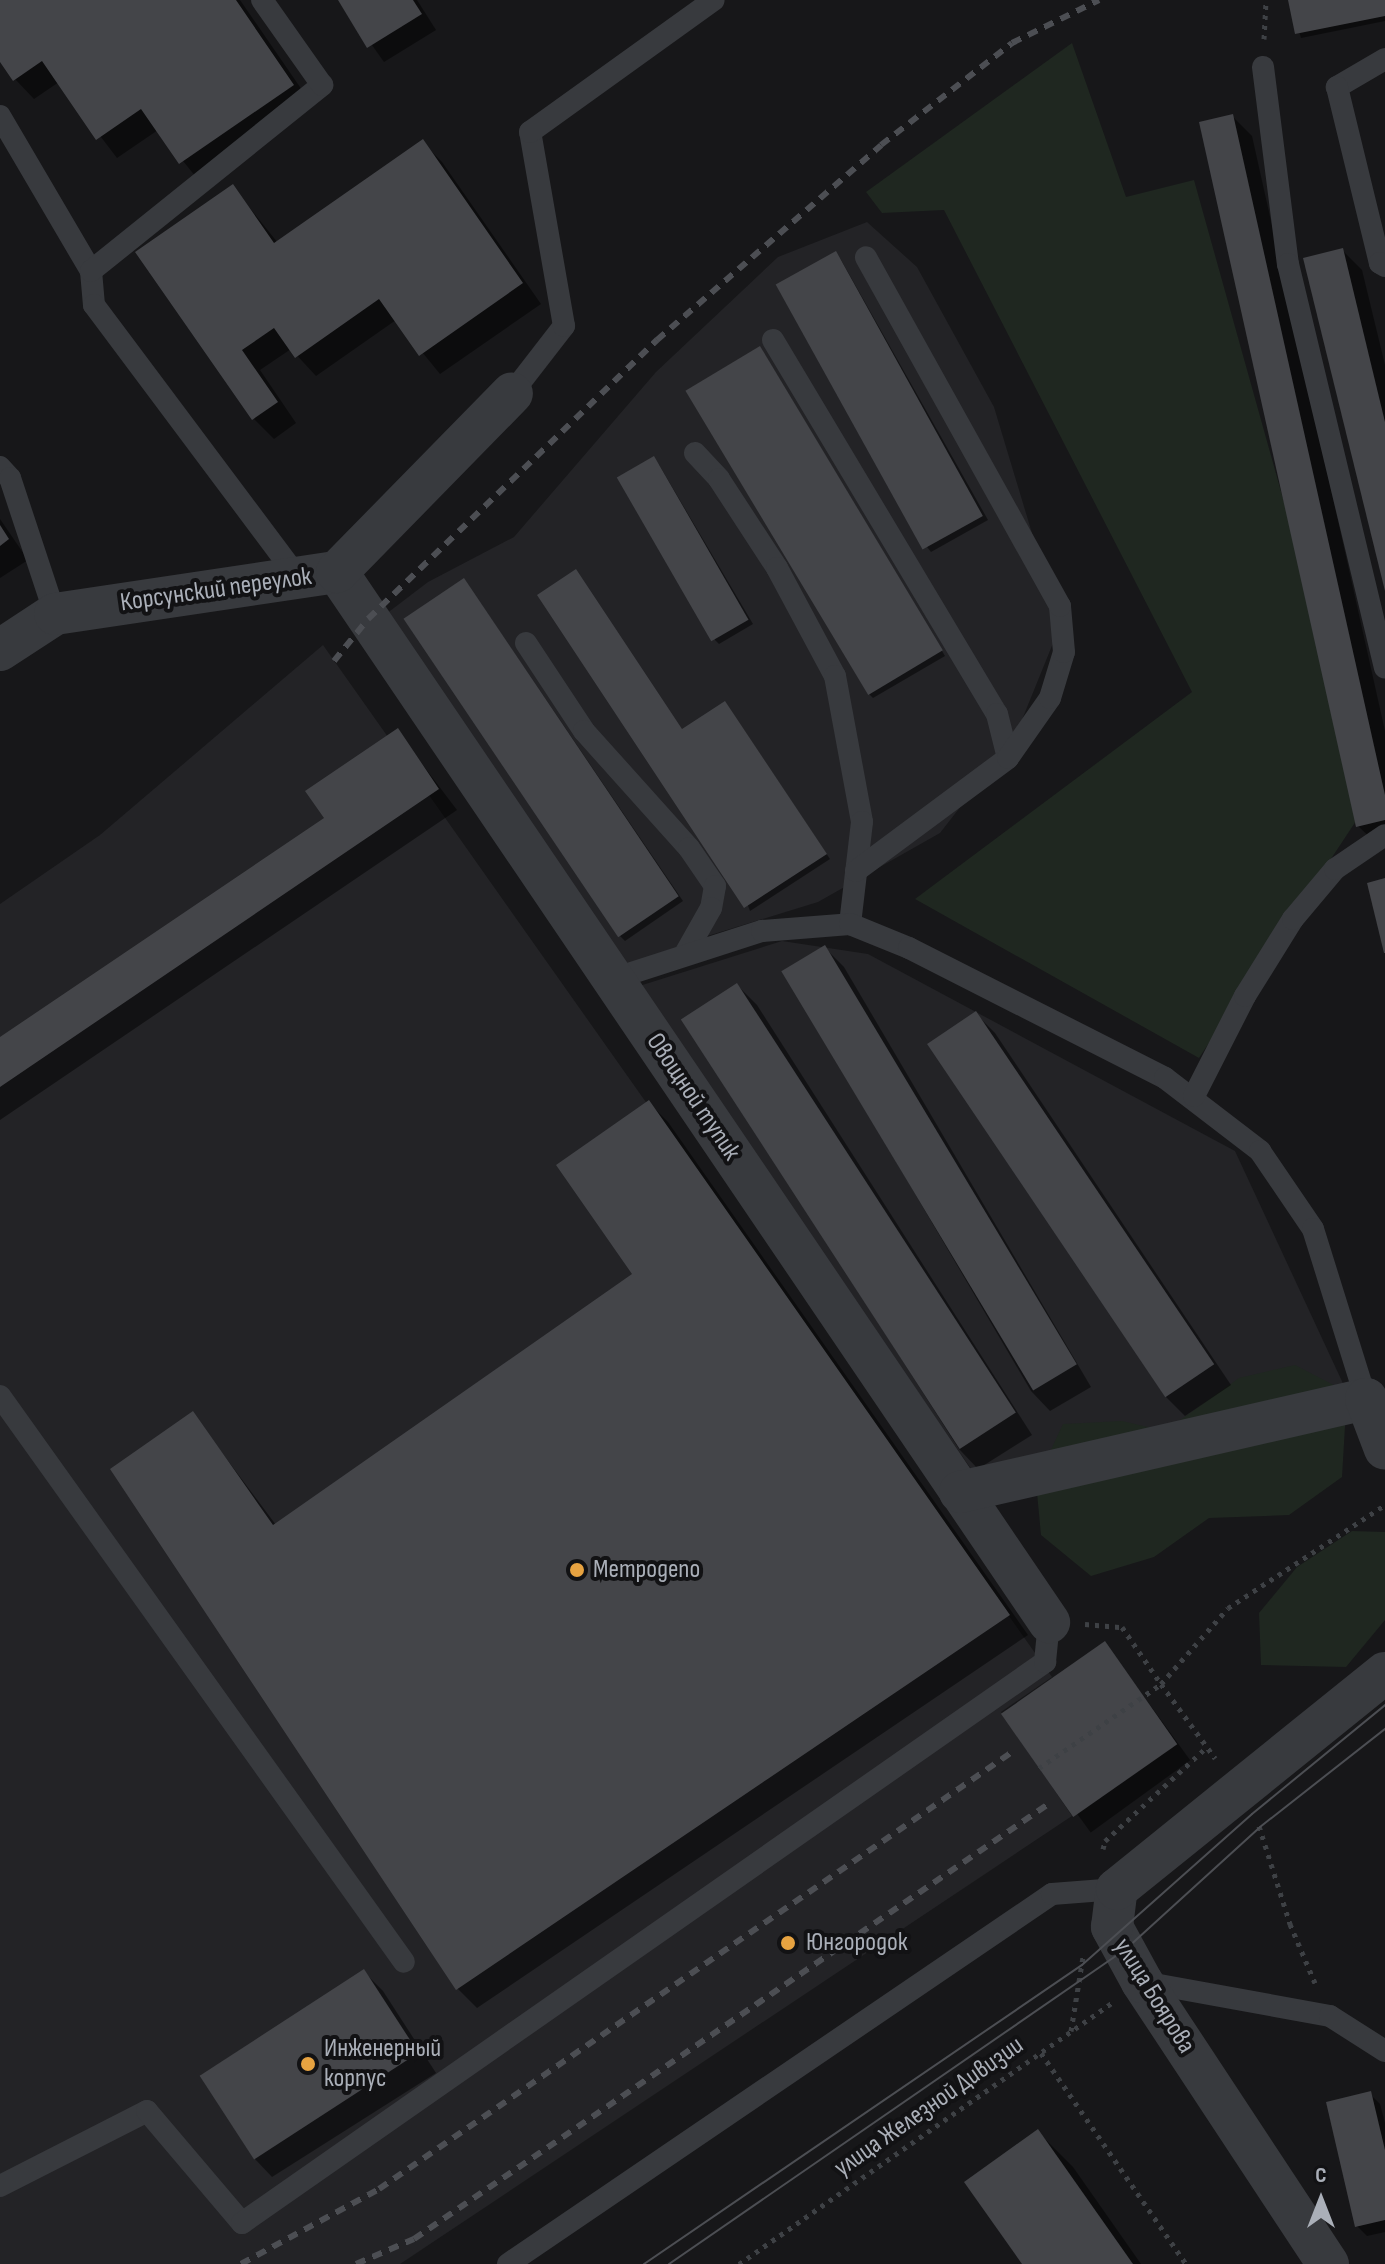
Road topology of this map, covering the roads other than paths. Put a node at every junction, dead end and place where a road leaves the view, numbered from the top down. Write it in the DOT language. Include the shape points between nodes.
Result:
graph roads {
  1 [pos="262,0"];
  2 [pos="714,0"];
  3 [pos="1385,59"];
  4 [pos="1263,67"];
  5 [pos="1,120"];
  6 [pos="866,257"];
  7 [pos="1385,266"];
  8 [pos="91,271"];
  9 [pos="773,340"];
  10 [pos="512,393"];
  11 [pos="695,453"];
  12 [pos="0,467"];
  13 [pos="317,575"];
  14 [pos="55,614"];
  15 [pos="526,643"];
  16 [pos="0,650"];
  17 [pos="1385,667"];
  18 [pos="1008,758"];
  19 [pos="1385,835"];
  20 [pos="856,871"];
  21 [pos="850,924"];
  22 [pos="685,954"];
  23 [pos="613,979"];
  24 [pos="1194,1096"];
  25 [pos="0,1396"];
  26 [pos="1366,1399"];
  27 [pos="1385,1449"];
  28 [pos="960,1492"];
  29 [pos="1049,1622"];
  30 [pos="1385,1673"];
  31 [pos="1117,1889"];
  32 [pos="404,1962"];
  33 [pos="1142,1982"];
  34 [pos="1385,2051"];
  35 [pos="0,2186"];
  36 [pos="508,2264"];
  37 [pos="1328,2264"];
  1 -- 8 [label="lane" via="322,85"];
  2 -- 10 [label="lane" via="530,132 564,326"];
  3 -- 7 [label="lane" via="1337,87 1380,263"];
  4 -- 17 [label="lane" via="1288,264"];
  5 -- 8 [label="lane"];
  6 -- 18 [label="lane" via="1060,606 1064,652 1050,698"];
  8 -- 13 [label="lane" via="94,305"];
  9 -- 18 [label="lane" via="997,714"];
  10 -- 13 [label="street, Корсунский переулок"];
  11 -- 20 [label="lane" via="719,479 777,568 835,676 862,822"];
  12 -- 14 [label="lane" via="10,478"];
  13 -- 14 [label="street, Корсунский переулок"];
  13 -- 23 [label="street, Овощной тупик"];
  14 -- 16 [label="street, Корсунский переулок"];
  15 -- 22 [label="lane" via="584,731 689,848 715,886 711,908"];
  18 -- 20 [label="lane"];
  19 -- 24 [label="lane" via="1335,869 1293,919 1245,996"];
  20 -- 21 [label="lane"];
  21 -- 22 [label="lane" via="762,931"];
  21 -- 24 [label="lane" via="909,948"];
  22 -- 23 [label="lane"];
  23 -- 28 [label="street, Овощной тупик"];
  24 -- 26 [label="lane" via="1260,1151 1313,1229"];
  25 -- 32 [label="lane"];
  26 -- 27 [label="street"];
  26 -- 28 [label="street"];
  28 -- 29 [label="street, Овощной тупик"];
  29 -- 35 [label="lane" via="1045,1662 242,2223 147,2111"];
  30 -- 31 [label="street"];
  31 -- 33 [label="street, улица Боярова" via="1112,1927"];
  31 -- 36 [label="lane" via="1052,1894"];
  33 -- 34 [label="lane" via="1330,2016"];
  33 -- 37 [label="street, улица Боярова"];
}
